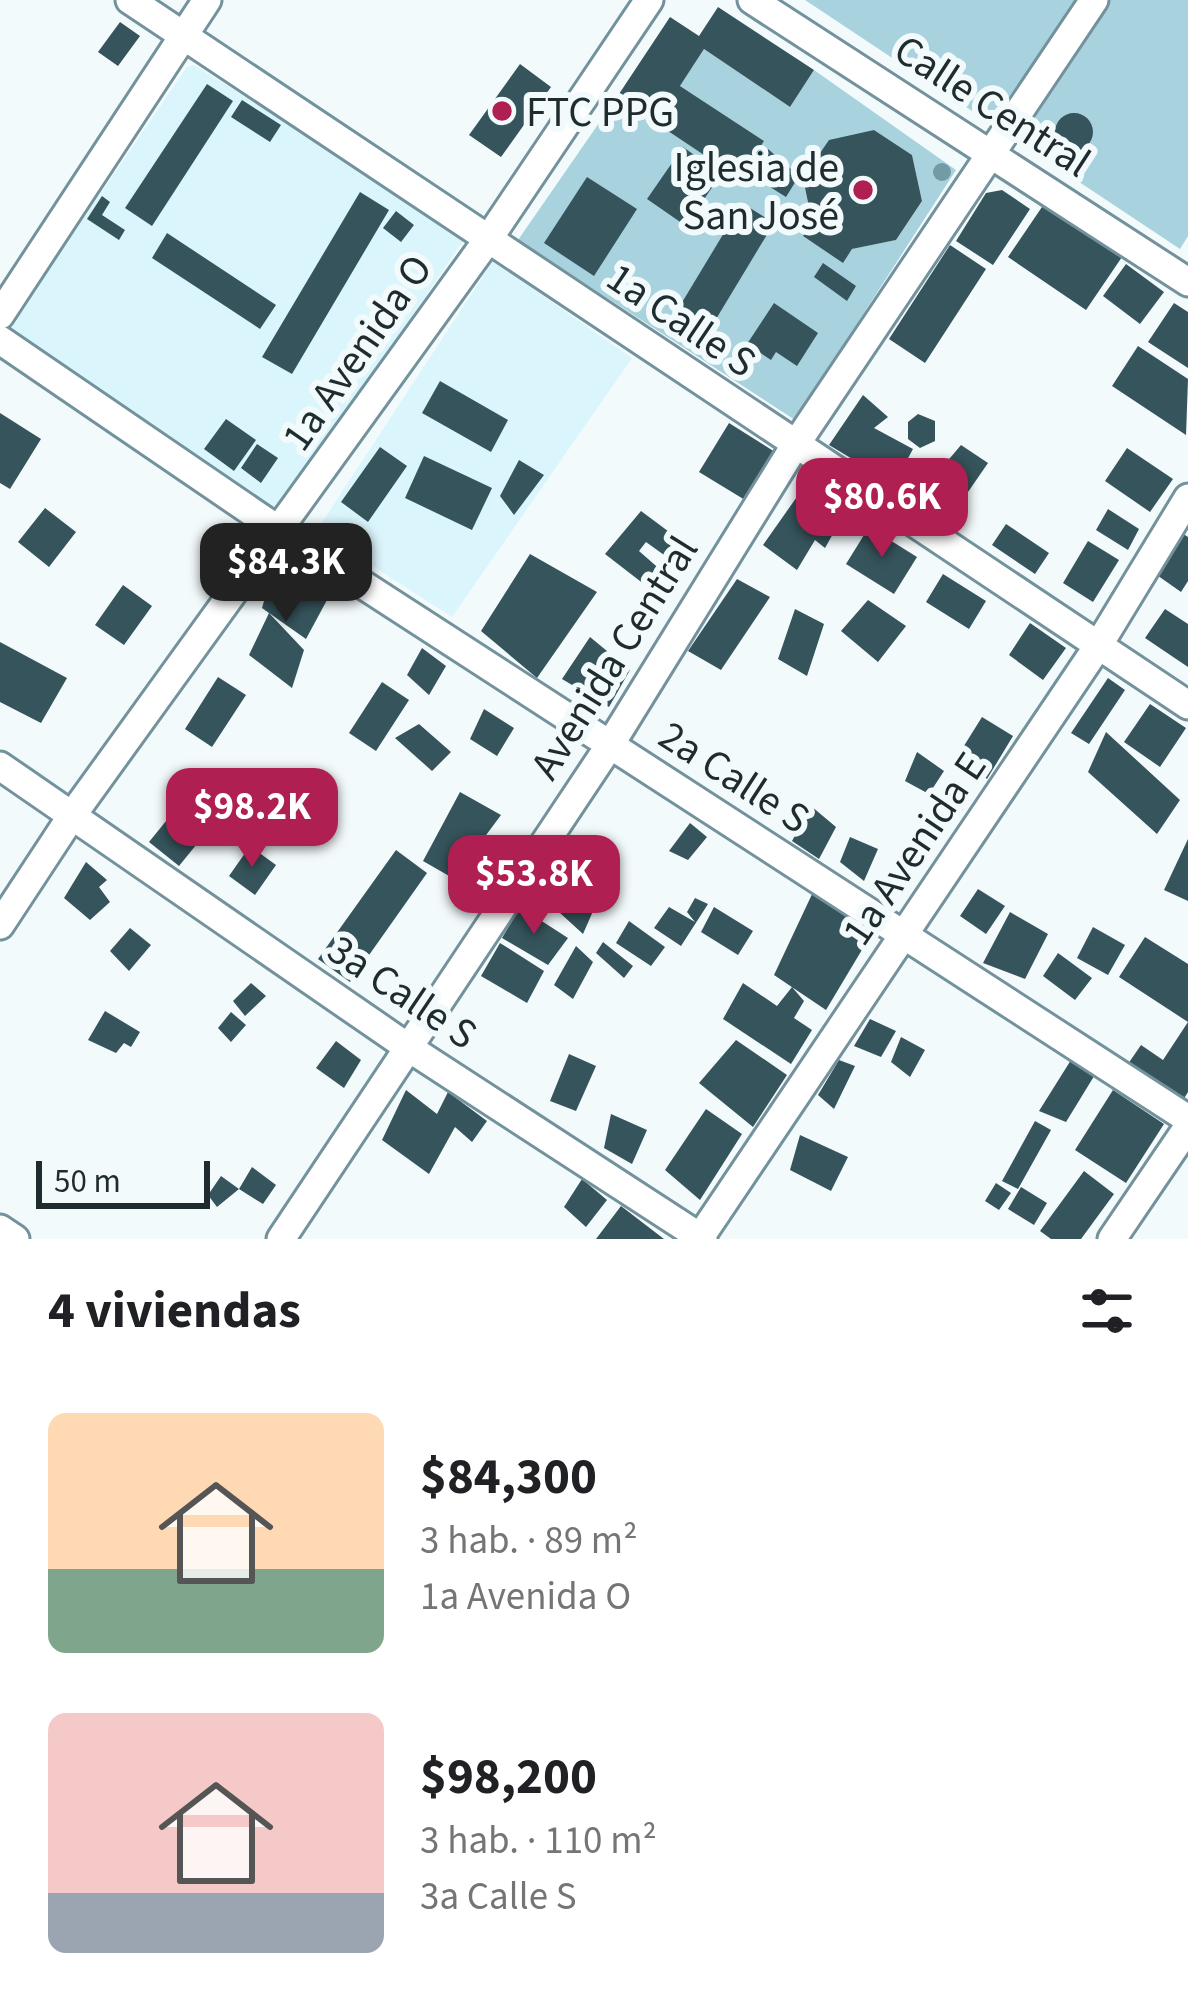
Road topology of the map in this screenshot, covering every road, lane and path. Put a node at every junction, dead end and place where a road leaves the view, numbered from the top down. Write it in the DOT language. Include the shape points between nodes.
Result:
graph roads {
  1 [pos="130,0"];
  2 [pos="207,0"];
  3 [pos="649,0"];
  4 [pos="752,0"];
  5 [pos="1094,0"];
  6 [pos="183,34"];
  7 [pos="991,153"];
  8 [pos="489,238"];
  9 [pos="1188,282"];
  10 [pos="0,315"];
  11 [pos="0,340"];
  12 [pos="794,447"];
  13 [pos="1188,498"];
  14 [pos="280,531"];
  15 [pos="1098,646"];
  16 [pos="1188,705"];
  17 [pos="610,745"];
  18 [pos="0,766"];
  19 [pos="73,814"];
  20 [pos="0,925"];
  21 [pos="905,936"];
  22 [pos="406,1046"];
  23 [pos="1188,1123"];
  24 [pos="0,1229"];
  25 [pos="701,1238"];
  26 [pos="15,1239"];
  27 [pos="281,1239"];
  28 [pos="1112,1239"];
  1 -- 6 [label="street, 1a Calle S"];
  2 -- 6 [label="street"];
  3 -- 8 [label="street, 1a Avenida O"];
  4 -- 7 [label="street, Calle Central"];
  5 -- 7 [label="street, Avenida Central"];
  6 -- 8 [label="street, 1a Calle S"];
  6 -- 10 [label="street"];
  7 -- 9 [label="street, Calle Central"];
  7 -- 12 [label="street, Avenida Central"];
  8 -- 12 [label="street, 1a Calle S"];
  8 -- 14 [label="street, 1a Avenida O"];
  11 -- 14 [label="street, 2a Calle S"];
  12 -- 15 [label="street, 1a Calle S"];
  12 -- 17 [label="street, Avenida Central"];
  13 -- 15 [label="street, 1a Avenida E"];
  14 -- 17 [label="street, 2a Calle S"];
  14 -- 19 [label="street, 1a Avenida O"];
  15 -- 16 [label="street, 1a Calle S"];
  15 -- 21 [label="street, 1a Avenida E"];
  17 -- 21 [label="street, 2a Calle S"];
  17 -- 22 [label="street, Avenida Central"];
  18 -- 19 [label="street, 3a Calle S"];
  19 -- 20 [label="street, 1a Avenida O"];
  19 -- 22 [label="street, 3a Calle S"];
  21 -- 23 [label="street, 2a Calle S"];
  21 -- 25 [label="street, 1a Avenida E"];
  22 -- 25 [label="street, 3a Calle S"];
  22 -- 27 [label="street, Avenida Central"];
  23 -- 28 [label="street"];
  24 -- 26 [label="street"];
}
